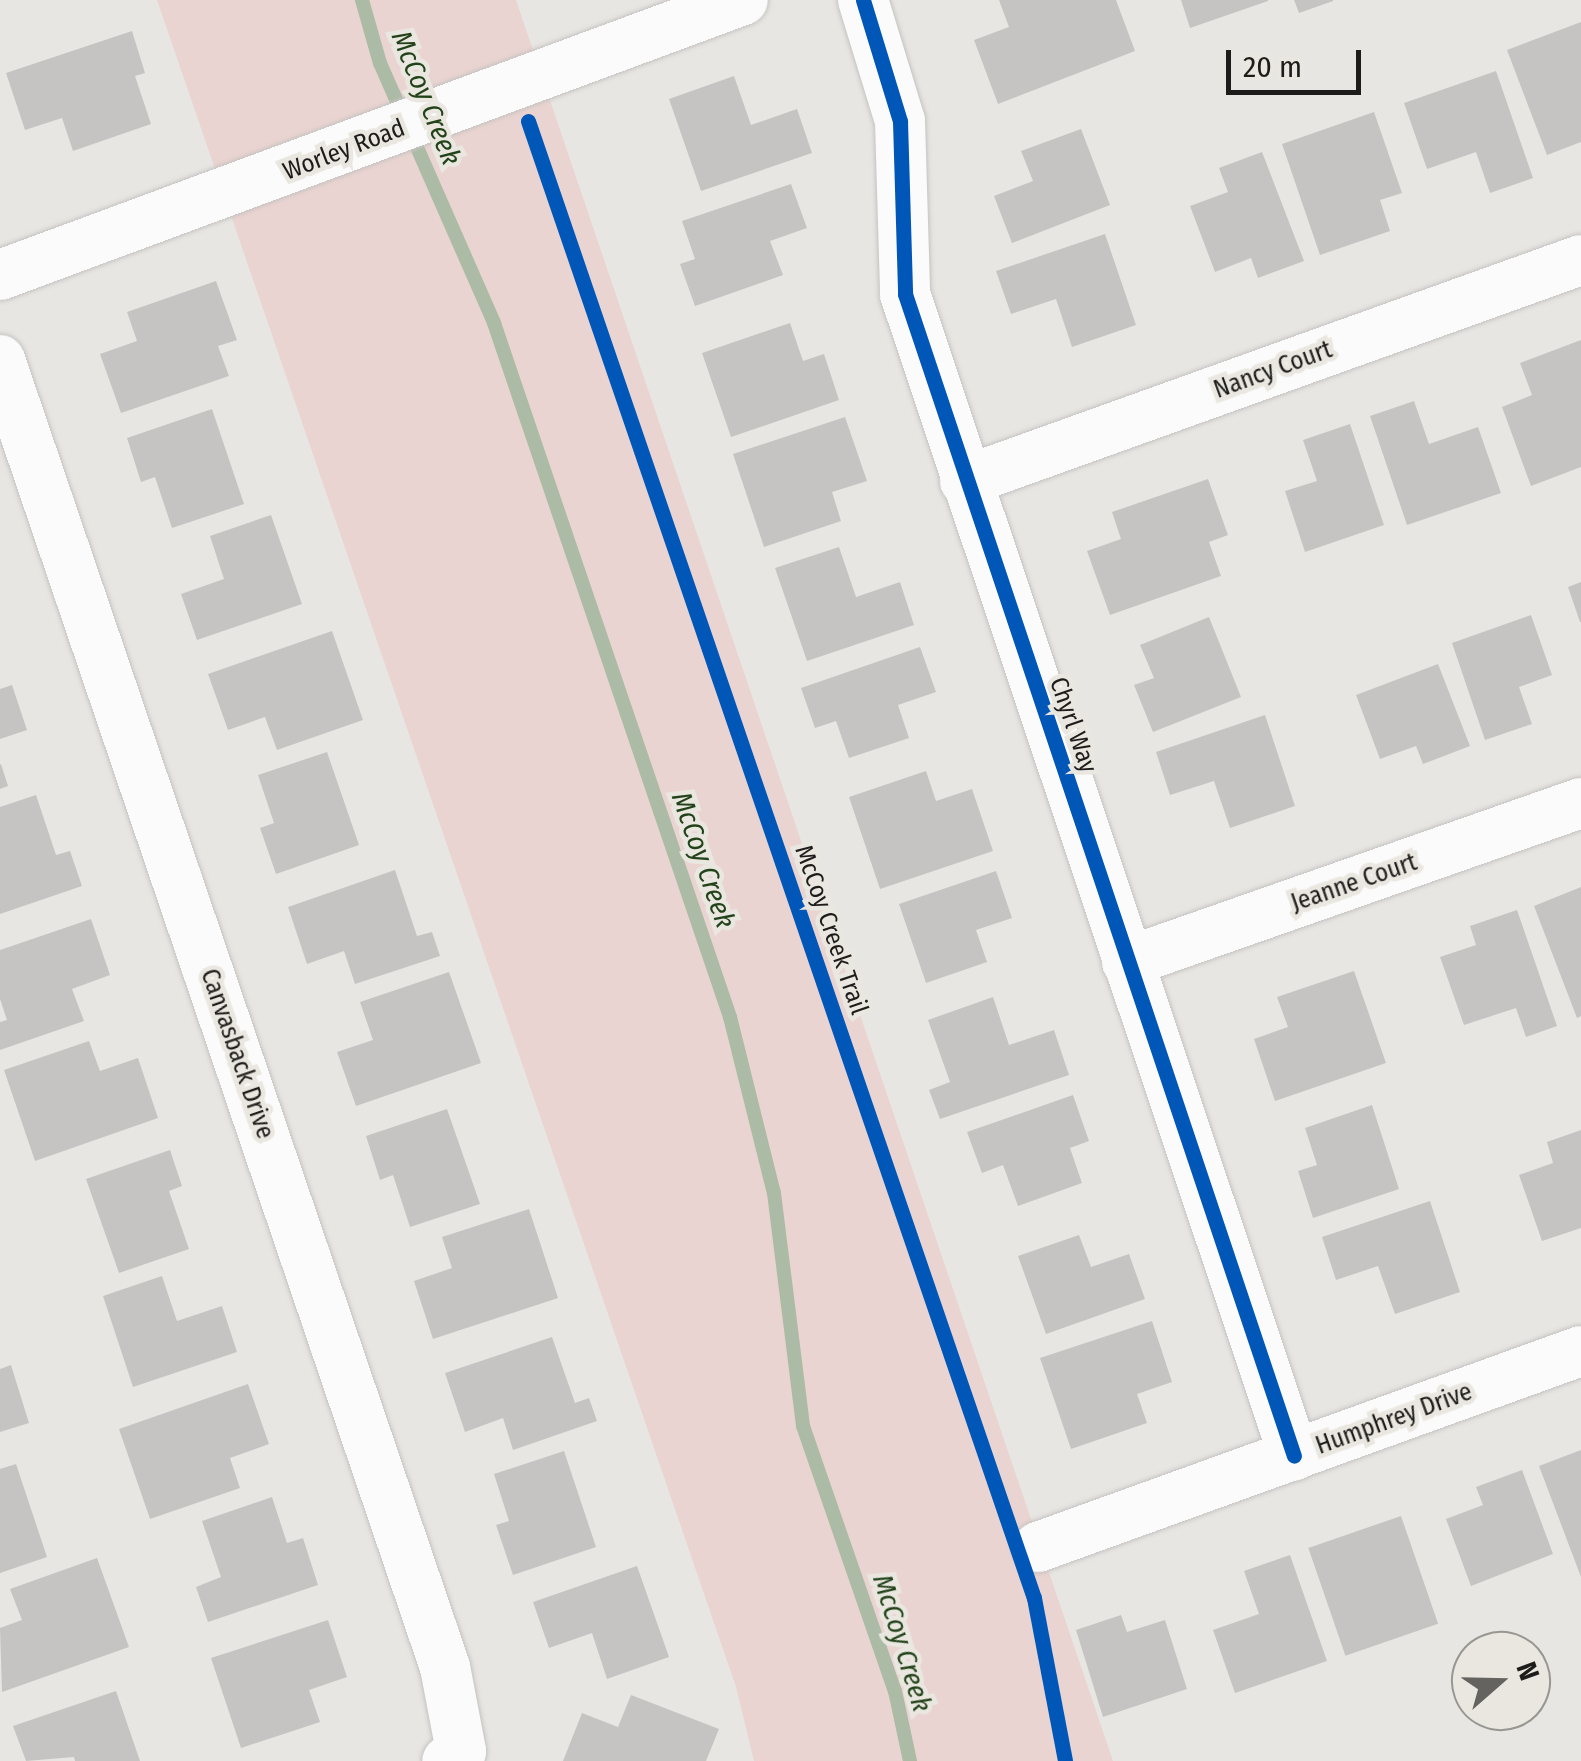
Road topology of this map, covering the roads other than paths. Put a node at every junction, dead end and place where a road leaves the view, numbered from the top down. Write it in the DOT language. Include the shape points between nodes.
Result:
graph roads {
  1 [pos="743,0"];
  2 [pos="864,0"];
  3 [pos="1581,260"];
  4 [pos="0,276"];
  5 [pos="0,360"];
  6 [pos="965,481"];
  7 [pos="1581,804"];
  8 [pos="1127,962"];
  9 [pos="1581,1351"];
  10 [pos="1294,1456"];
  11 [pos="1038,1547"];
  12 [pos="454,1756"];
  1 -- 4 [label="street, Worley Road"];
  2 -- 6 [label="street, Chyrl Way" via="900,121 905,294"];
  3 -- 6 [label="street, Nancy Court"];
  5 -- 12 [label="street, Canvasback Drive" via="445,1666"];
  6 -- 8 [label="street, Chyrl Way"];
  7 -- 8 [label="street, Jeanne Court"];
  8 -- 10 [label="street, Chyrl Way"];
  9 -- 10 [label="street, Humphrey Drive"];
  10 -- 11 [label="street, Humphrey Drive"];
}
